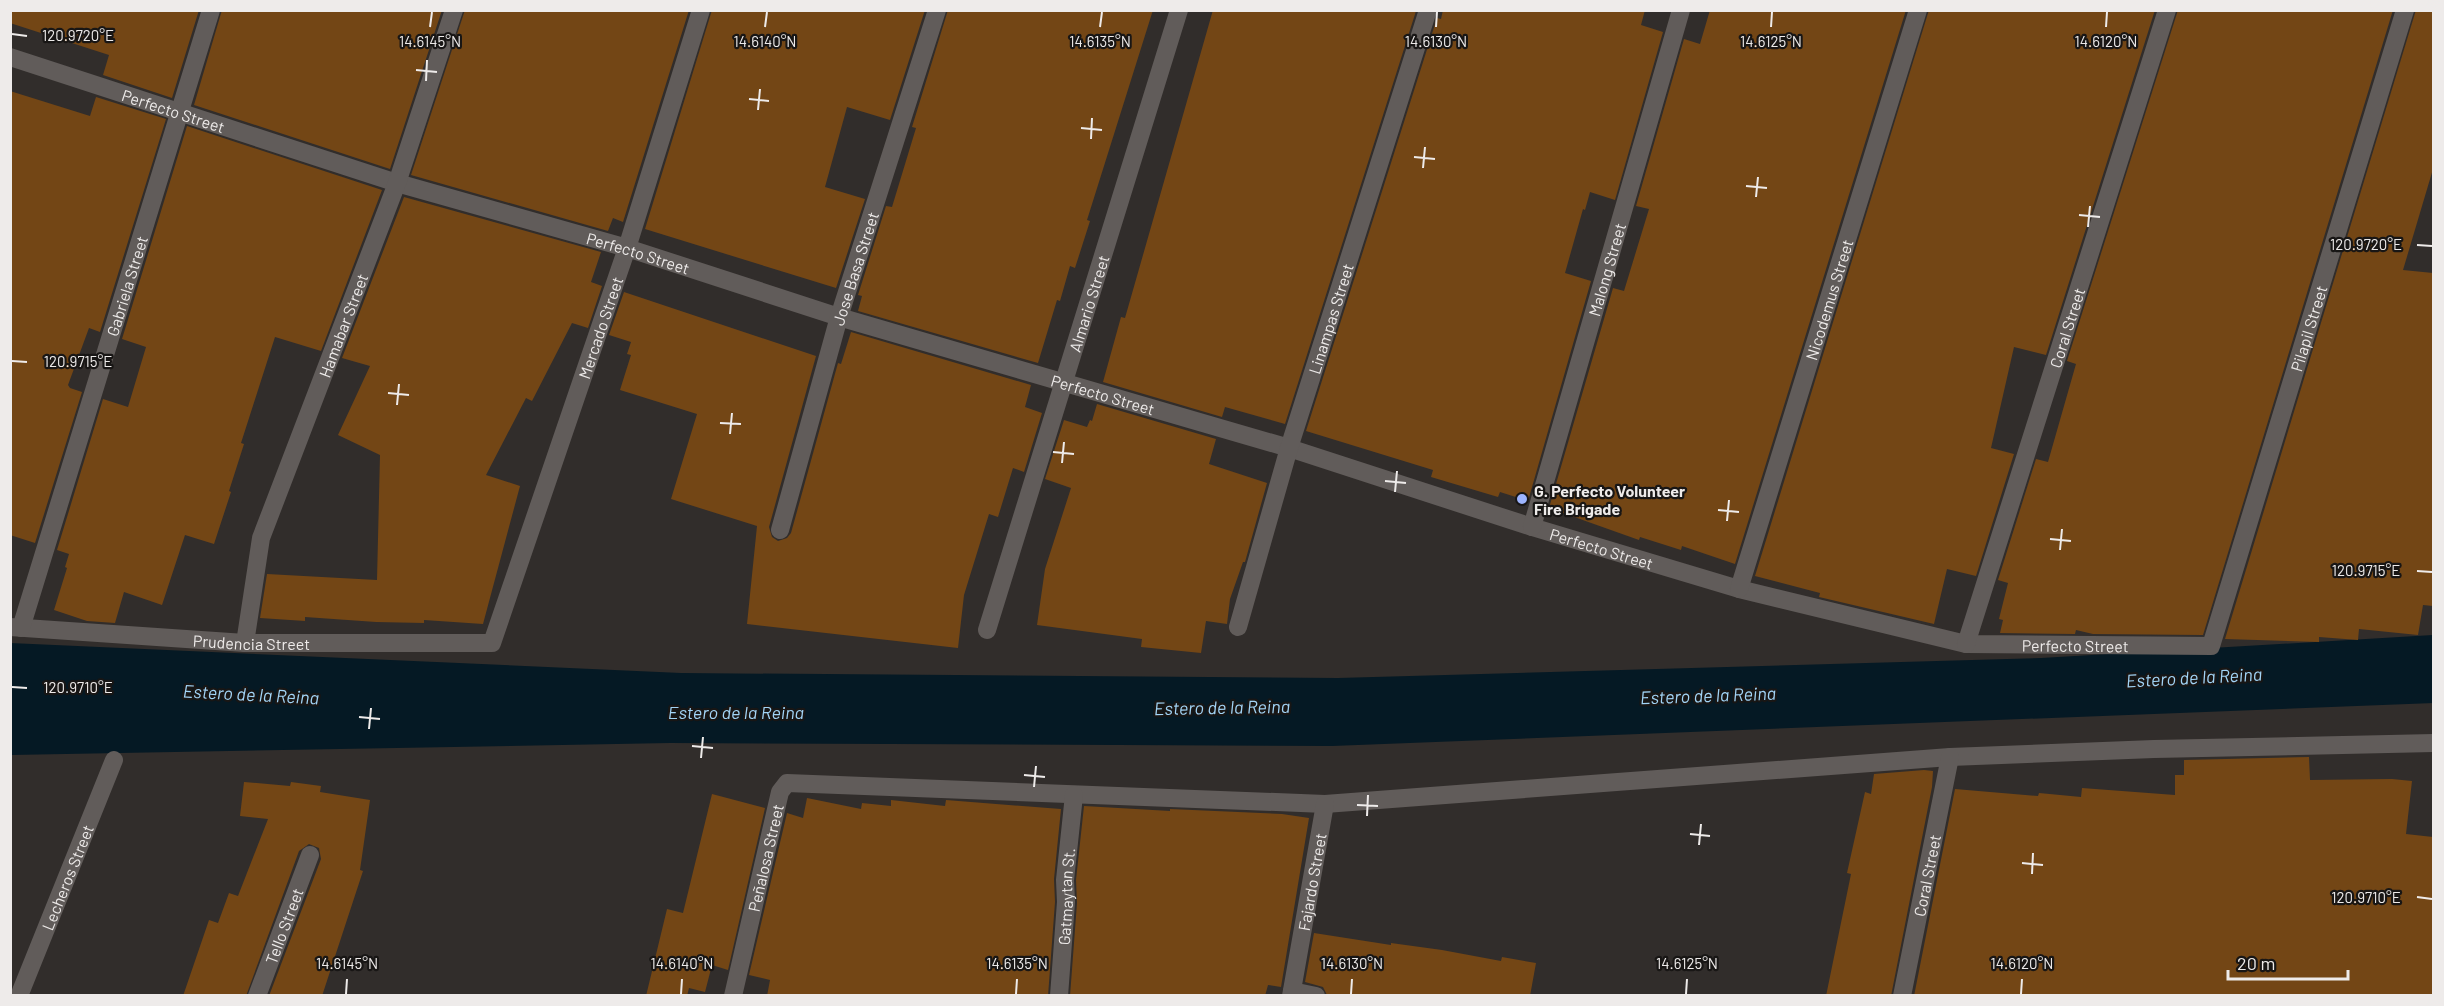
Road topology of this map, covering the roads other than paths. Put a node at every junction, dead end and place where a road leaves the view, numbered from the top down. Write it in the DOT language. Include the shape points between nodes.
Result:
graph roads {
  1 [pos="210,10"];
  2 [pos="454,10"];
  3 [pos="701,10"];
  4 [pos="937,10"];
  5 [pos="1179,10"];
  6 [pos="1428,10"];
  7 [pos="1681,10"];
  8 [pos="1918,10"];
  9 [pos="2167,10"];
  10 [pos="2405,10"];
  11 [pos="10,57"];
  12 [pos="179,111"];
  13 [pos="396,183"];
  14 [pos="627,248"];
  15 [pos="839,317"];
  16 [pos="1063,383"];
  17 [pos="1289,448"];
  18 [pos="1532,527"];
  19 [pos="780,530"];
  20 [pos="1739,589"];
  21 [pos="1238,627"];
  22 [pos="16,628"];
  23 [pos="987,630"];
  24 [pos="245,643"];
  25 [pos="492,643"];
  26 [pos="1966,644"];
  27 [pos="2211,646"];
  28 [pos="2433,743"];
  29 [pos="1950,757"];
  30 [pos="114,760"];
  31 [pos="1074,795"];
  32 [pos="1325,804"];
  33 [pos="310,855"];
  34 [pos="1292,993"];
  35 [pos="19,996"];
  36 [pos="257,996"];
  37 [pos="733,996"];
  38 [pos="1059,996"];
  39 [pos="1316,996"];
  40 [pos="1902,996"];
  1 -- 12 [label="street, Gabriela Street"];
  2 -- 13 [label="street, Hamabar Street"];
  3 -- 14 [label="street, Mercado Street"];
  4 -- 15 [label="street, Jose Basa Street"];
  5 -- 16 [label="street, Almario Street"];
  6 -- 17 [label="street, Linampas Street"];
  7 -- 18 [label="street, Malong Street"];
  8 -- 20 [label="street, Nicodemus Street"];
  9 -- 26 [label="street, Coral Street"];
  10 -- 27 [label="street, Pilapil Street"];
  11 -- 12 [label="street, Perfecto Street"];
  12 -- 13 [label="street, Perfecto Street"];
  12 -- 22 [label="street, Gabriela Street"];
  13 -- 14 [label="street, Perfecto Street"];
  13 -- 24 [label="street, Hamabar Street" via="261,538"];
  14 -- 15 [label="street, Perfecto Street"];
  14 -- 25 [label="street, Mercado Street"];
  15 -- 16 [label="street, Perfecto Street"];
  15 -- 19 [label="street, Jose Basa Street"];
  16 -- 17 [label="street, Perfecto Street"];
  16 -- 23 [label="street, Almario Street"];
  17 -- 18 [label="street, Perfecto Street"];
  17 -- 21 [label="street, Linampas Street"];
  18 -- 20 [label="street, Perfecto Street"];
  20 -- 26 [label="street, Perfecto Street"];
  22 -- 24 [label="street, Prudencia Street"];
  24 -- 25 [label="street, Prudencia Street"];
  26 -- 27 [label="street, Perfecto Street"];
  28 -- 29 [label="street"];
  29 -- 32 [label="street"];
  29 -- 40 [label="street, Coral Street"];
  30 -- 35 [label="street, Lecheros Street"];
  31 -- 32 [label="street"];
  31 -- 37 [label="street, Peñalosa Street" via="787,783 780,792"];
  31 -- 38 [label="street, Gatmaytan St."];
  32 -- 34 [label="street, Fajardo Street"];
  33 -- 36 [label="street, Tello Street"];
  34 -- 39 [label="street"];
}
